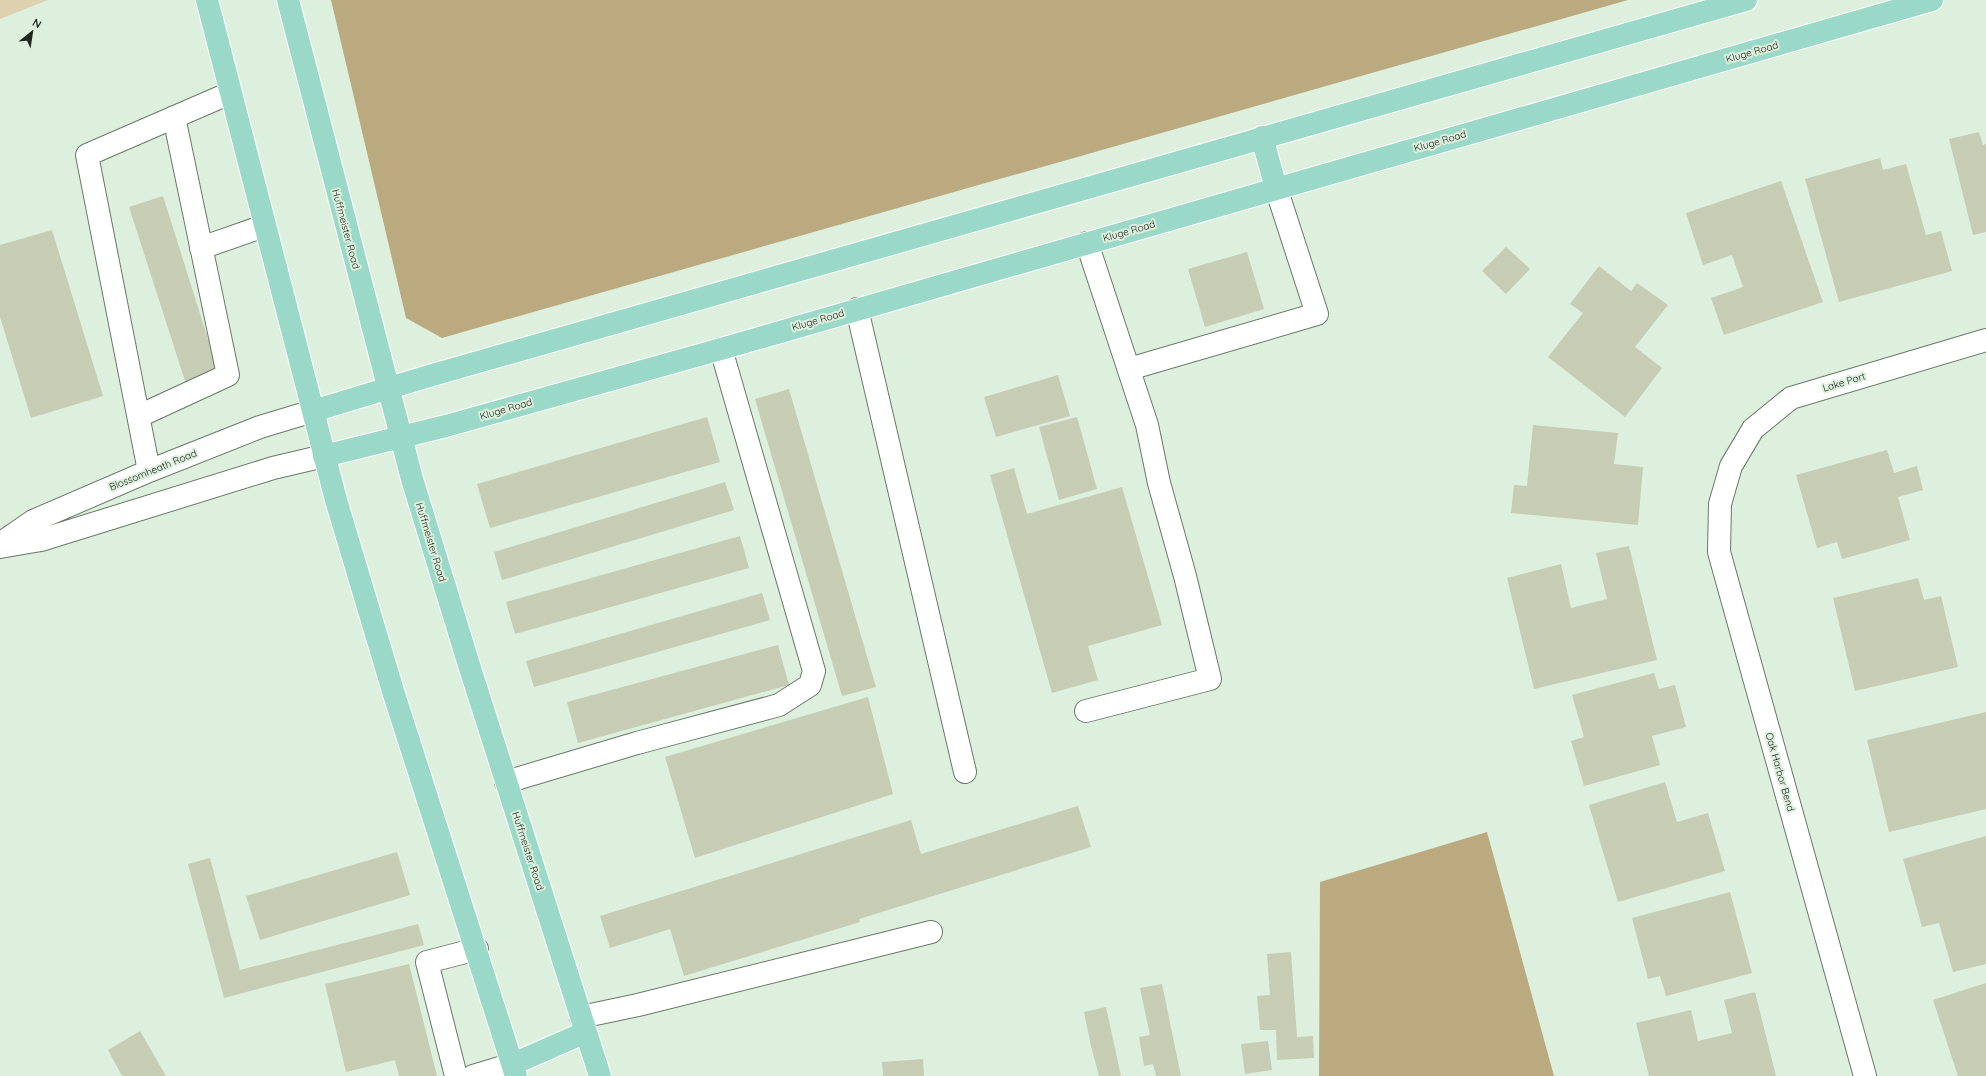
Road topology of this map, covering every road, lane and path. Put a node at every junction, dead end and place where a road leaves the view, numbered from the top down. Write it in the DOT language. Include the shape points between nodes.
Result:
graph roads {
  1 [pos="207,0"];
  2 [pos="288,0"];
  3 [pos="1746,0"];
  4 [pos="1932,0"];
  5 [pos="230,93"];
  6 [pos="174,117"];
  7 [pos="1262,137"];
  8 [pos="1276,188"];
  9 [pos="264,226"];
  10 [pos="1087,244"];
  11 [pos="201,248"];
  12 [pos="856,308"];
  13 [pos="1986,340"];
  14 [pos="722,348"];
  15 [pos="1129,368"];
  16 [pos="388,388"];
  17 [pos="313,411"];
  18 [pos="139,416"];
  19 [pos="401,437"];
  20 [pos="324,456"];
  21 [pos="1731,466"];
  22 [pos="149,471"];
  23 [pos="0,545"];
  24 [pos="1086,710"];
  25 [pos="965,772"];
  26 [pos="506,782"];
  27 [pos="931,932"];
  28 [pos="477,949"];
  29 [pos="583,1024"];
  30 [pos="515,1070"];
  31 [pos="456,1076"];
  32 [pos="473,1076"];
  33 [pos="600,1076"];
  34 [pos="1865,1076"];
  1 -- 5 [label="main road"];
  2 -- 16 [label="main road, Huffmeister Road"];
  3 -- 7 [label="main road"];
  4 -- 8 [label="main road, Kluge Road"];
  5 -- 6 [label="street"];
  5 -- 9 [label="main road"];
  6 -- 11 [label="street"];
  6 -- 18 [label="street" via="87,155"];
  7 -- 8 [label="main road"];
  7 -- 16 [label="main road"];
  8 -- 10 [label="main road, Kluge Road"];
  8 -- 15 [label="street" via="1317,314"];
  9 -- 11 [label="street"];
  9 -- 17 [label="main road"];
  10 -- 12 [label="main road, Kluge Road"];
  10 -- 15 [label="street"];
  11 -- 18 [label="street" via="228,375"];
  12 -- 14 [label="main road, Kluge Road"];
  12 -- 25 [label="street"];
  13 -- 21 [label="street, Lake Port" via="1791,398 1753,429"];
  14 -- 19 [label="main road, Kluge Road"];
  14 -- 26 [label="street" via="814,671 810,685 779,705"];
  15 -- 24 [label="street" via="1147,425 1159,483 1210,679"];
  16 -- 17 [label="main road"];
  16 -- 19 [label="main road, Huffmeister Road"];
  17 -- 20 [label="main road"];
  17 -- 22 [label="street, Blossomheath Road" via="260,427"];
  18 -- 22 [label="street"];
  19 -- 20 [label="main road, Kluge Road"];
  19 -- 26 [label="main road, Huffmeister Road"];
  20 -- 23 [label="street, Blossomheath Road" via="273,468 41,540"];
  20 -- 28 [label="main road" via="393,691"];
  21 -- 34 [label="street, Oak Harbor Bend" via="1720,504 1718,552"];
  22 -- 23 [label="street, Blossomheath Road" via="33,521"];
  26 -- 29 [label="main road, Huffmeister Road"];
  27 -- 29 [label="street" via="638,1005"];
  28 -- 30 [label="main road"];
  28 -- 31 [label="street" via="427,962"];
  29 -- 30 [label="main road"];
  29 -- 33 [label="main road, Huffmeister Road"];
  30 -- 32 [label="street"];
}
